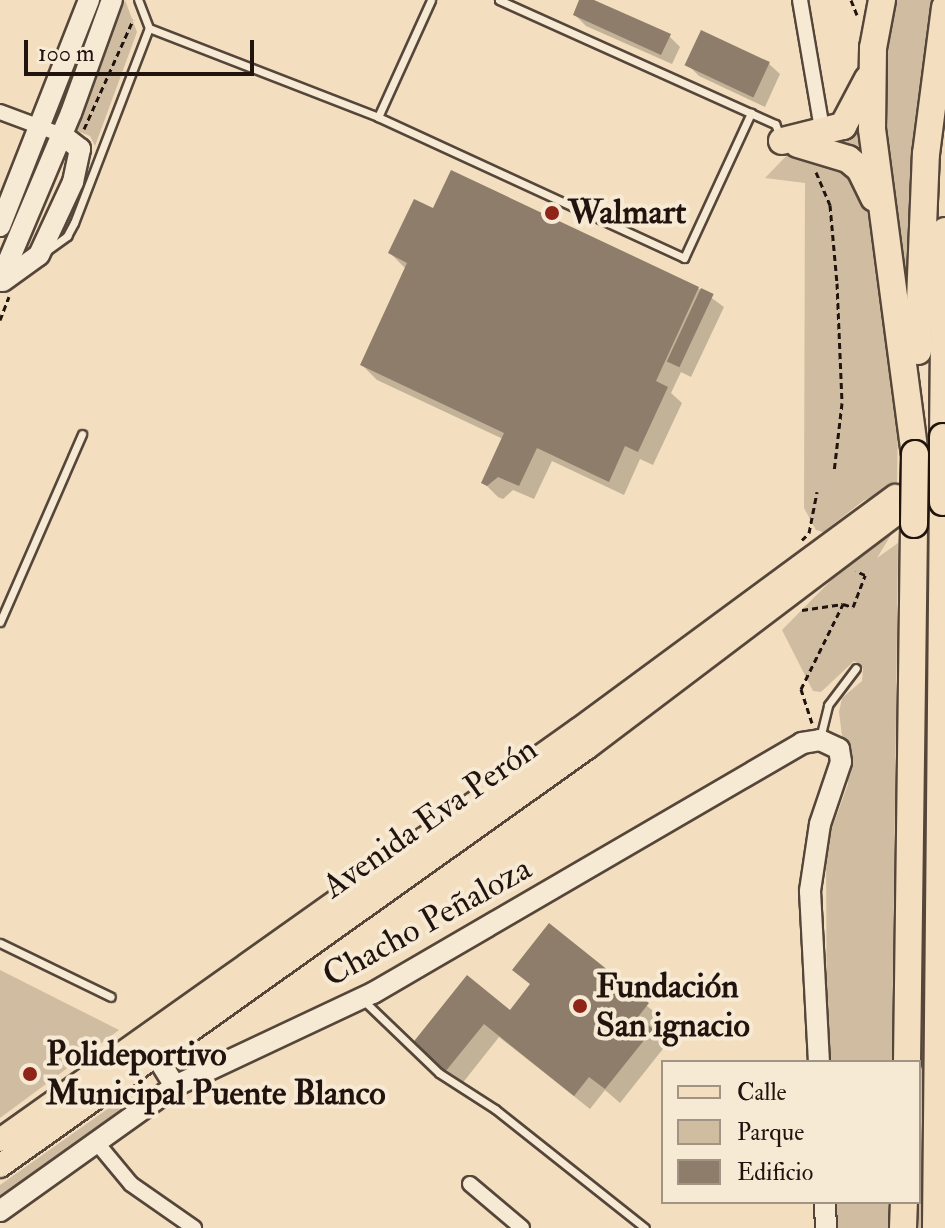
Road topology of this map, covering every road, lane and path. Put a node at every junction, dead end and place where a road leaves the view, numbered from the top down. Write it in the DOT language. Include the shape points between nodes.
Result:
graph roads {
  1 [pos="89,0"];
  2 [pos="112,0"];
  3 [pos="138,0"];
  4 [pos="431,0"];
  5 [pos="499,0"];
  6 [pos="800,0"];
  7 [pos="874,0"];
  8 [pos="882,0"];
  9 [pos="943,15"];
  10 [pos="149,28"];
  11 [pos="873,48"];
  12 [pos="0,112"];
  13 [pos="751,113"];
  14 [pos="378,117"];
  15 [pos="40,126"];
  16 [pos="823,134"];
  17 [pos="62,135"];
  18 [pos="782,141"];
  19 [pos="802,165"];
  20 [pos="0,226"];
  21 [pos="945,231"];
  22 [pos="887,238"];
  23 [pos="39,255"];
  24 [pos="0,282"];
  25 [pos="944,430"];
  26 [pos="82,434"];
  27 [pos="915,454"];
  28 [pos="834,472"];
  29 [pos="943,502"];
  30 [pos="901,512"];
  31 [pos="843,604"];
  32 [pos="0,622"];
  33 [pos="856,668"];
  34 [pos="820,740"];
  35 [pos="0,943"];
  36 [pos="111,997"];
  37 [pos="362,998"];
  38 [pos="155,1054"];
  39 [pos="819,1060"];
  40 [pos="907,1060"];
  41 [pos="175,1086"];
  42 [pos="0,1140"];
  43 [pos="97,1143"];
  44 [pos="0,1166"];
  45 [pos="470,1184"];
  46 [pos="825,1204"];
  47 [pos="904,1204"];
  48 [pos="0,1211"];
  49 [pos="194,1228"];
  50 [pos="522,1228"];
  51 [pos="645,1228"];
  52 [pos="826,1228"];
  53 [pos="903,1228"];
  54 [pos="936,1228"];
  1 -- 15 [label="street"];
  2 -- 17 [label="street"];
  3 -- 10 [label="lane"];
  4 -- 14 [label="lane"];
  5 -- 13 [label="lane"];
  6 -- 16 [label="street"];
  7 -- 11 [label="highway"];
  8 -- 11 [label="highway"];
  9 -- 27 [label="highway" via="926,154"];
  10 -- 14 [label="lane"];
  10 -- 23 [label="lane" via="67,236"];
  11 -- 16 [label="highway" via="869,79 852,116"];
  11 -- 22 [label="highway" via="872,129"];
  12 -- 15 [label="street"];
  13 -- 14 [label="lane" via="684,258"];
  13 -- 18 [label="lane" via="775,124"];
  15 -- 17 [label="street"];
  15 -- 20 [label="street"];
  16 -- 18 [label="highway"];
  17 -- 23 [label="street" via="77,143 80,161"];
  17 -- 24 [label="street"];
  18 -- 22 [label="highway" via="836,152 860,169"];
  19 -- 28 [label="path" via="815,171 824,186 834,249 842,403"];
  21 -- 25 [label="highway"];
  22 -- 27 [label="highway"];
  23 -- 24 [label="street"];
  25 -- 29 [label="highway, bridge"];
  26 -- 32 [label="lane"];
  27 -- 30 [label="highway, bridge"];
  29 -- 54 [label="highway"];
  30 -- 38 [label="main road, Avenida Eva Perón" via="588,747"];
  30 -- 40 [label="highway"];
  30 -- 42 [label="main road, Avenida Eva Perón" via="579,729"];
  31 -- 34 [label="path" via="801,689"];
  33 -- 34 [label="lane" via="828,705"];
  34 -- 37 [label="street, Chacho Peñaloza" via="802,743"];
  34 -- 39 [label="street" via="839,749 841,762 820,824 810,891"];
  35 -- 36 [label="lane"];
  37 -- 41 [label="street, Chacho Peñaloza"];
  37 -- 51 [label="lane" via="419,1056"];
  38 -- 41 [label="street"];
  38 -- 44 [label="main road, Avenida Eva Perón"];
  41 -- 43 [label="street, Chacho Peñaloza"];
  43 -- 48 [label="street, Chacho Peñaloza"];
  43 -- 49 [label="street" via="131,1184"];
  45 -- 50 [label="street"];
  46 -- 52 [label="street"];
  47 -- 53 [label="highway"];
}
